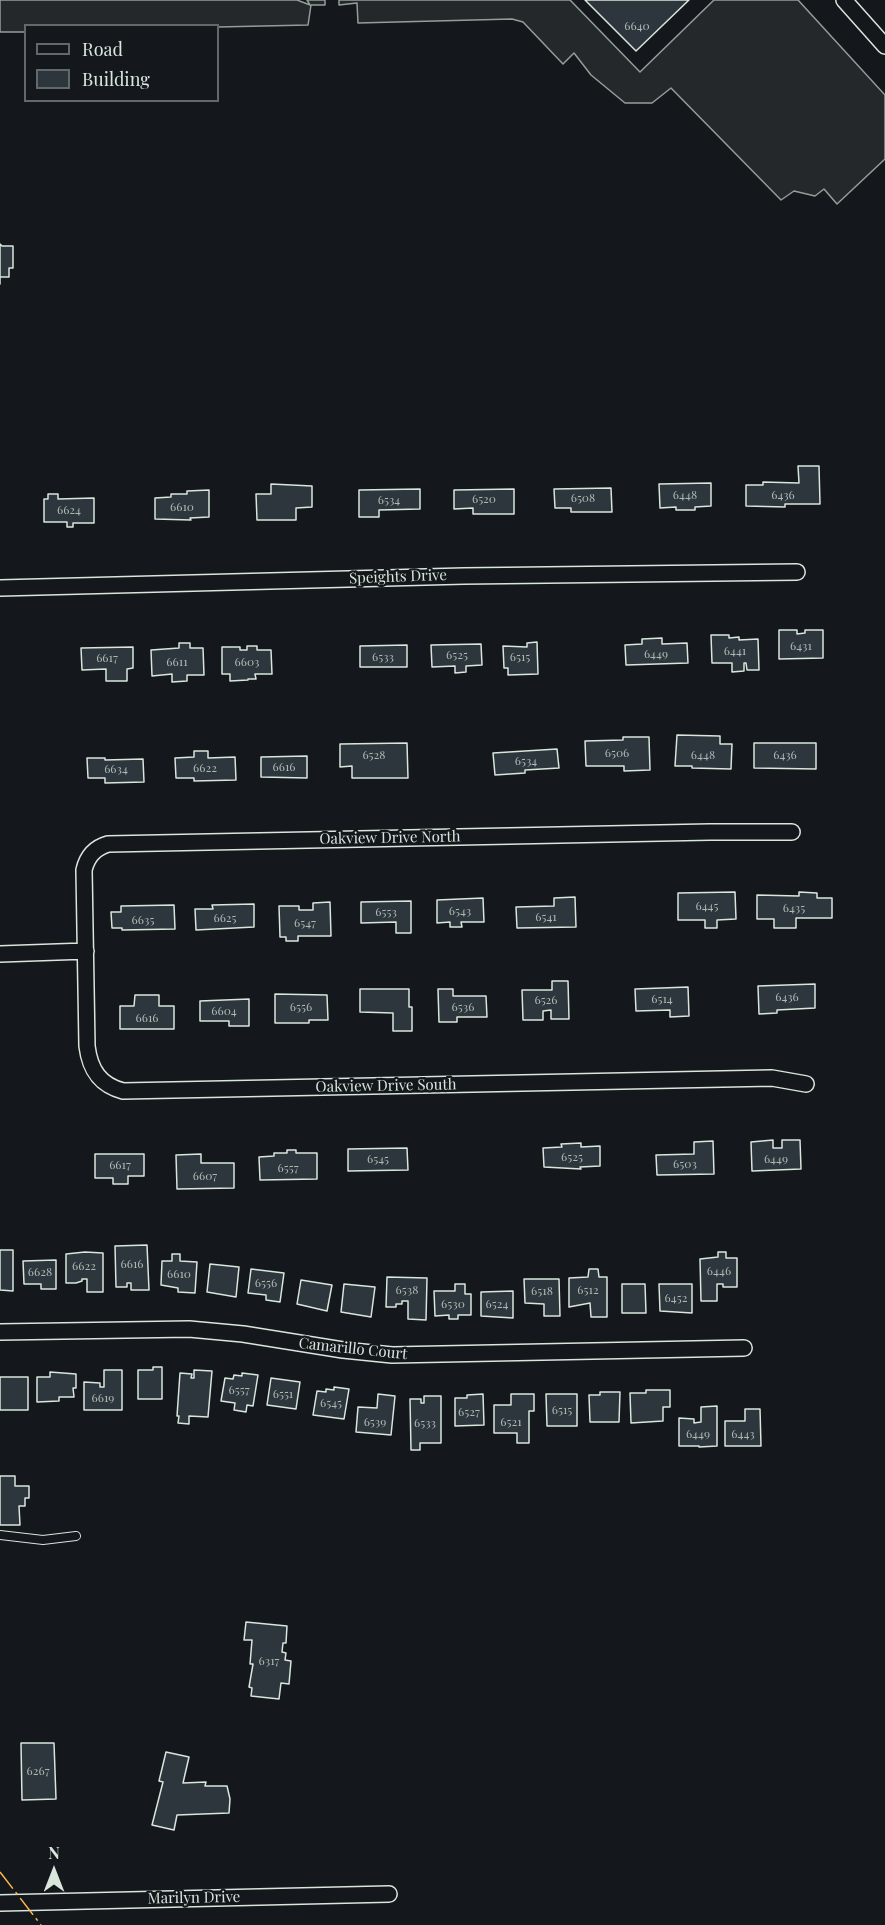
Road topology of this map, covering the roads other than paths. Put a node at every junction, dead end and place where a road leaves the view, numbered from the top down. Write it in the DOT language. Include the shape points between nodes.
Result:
graph roads {
  1 [pos="844,0"];
  2 [pos="885,46"];
  3 [pos="797,572"];
  4 [pos="0,588"];
  5 [pos="792,832"];
  6 [pos="86,951"];
  7 [pos="0,954"];
  8 [pos="806,1084"];
  9 [pos="0,1332"];
  10 [pos="744,1348"];
  11 [pos="0,1535"];
  12 [pos="76,1536"];
  13 [pos="389,1894"];
  14 [pos="0,1902"];
  1 -- 2 [label="street"];
  3 -- 4 [label="street, Speights Drive"];
  5 -- 6 [label="street, Oakview Drive North" via="108,843 89,855 84,870"];
  6 -- 7 [label="street"];
  6 -- 8 [label="street, Oakview Drive South" via="89,1060 95,1074 115,1090 772,1078"];
  9 -- 10 [label="street, Camarillo Court" via="189,1329 392,1355"];
  11 -- 12 [label="lane" via="43,1540"];
  13 -- 14 [label="street, Marilyn Drive"];
}
